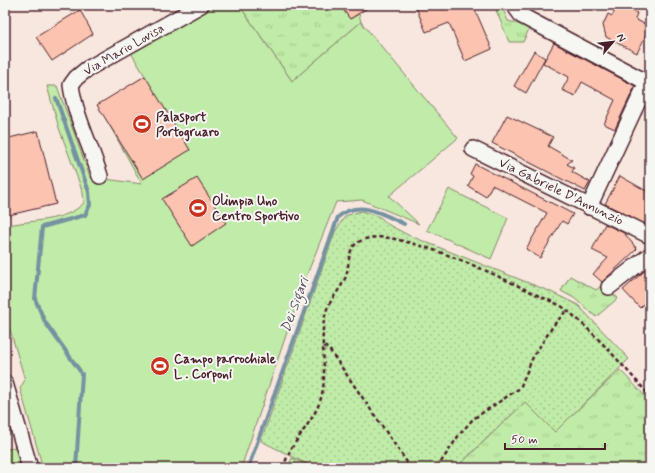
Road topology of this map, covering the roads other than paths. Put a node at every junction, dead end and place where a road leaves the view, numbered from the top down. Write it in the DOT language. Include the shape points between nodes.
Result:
graph roads {
  1 [pos="201,5"];
  2 [pos="518,10"];
  3 [pos="649,83"];
  4 [pos="473,148"];
  5 [pos="100,176"];
  6 [pos="589,207"];
  7 [pos="650,236"];
  8 [pos="650,254"];
  9 [pos="609,288"];
  10 [pos="5,383"];
  11 [pos="30,468"];
  1 -- 5 [label="street, Via Mario Lovisa" via="87,69 71,85 73,100"];
  2 -- 3 [label="street" via="547,30"];
  3 -- 6 [label="street"];
  4 -- 6 [label="street, Via Gabriele D'Annunzio"];
  6 -- 7 [label="street, Via Gabriele D'Annunzio"];
  8 -- 9 [label="street"];
  10 -- 11 [label="street"];
}
